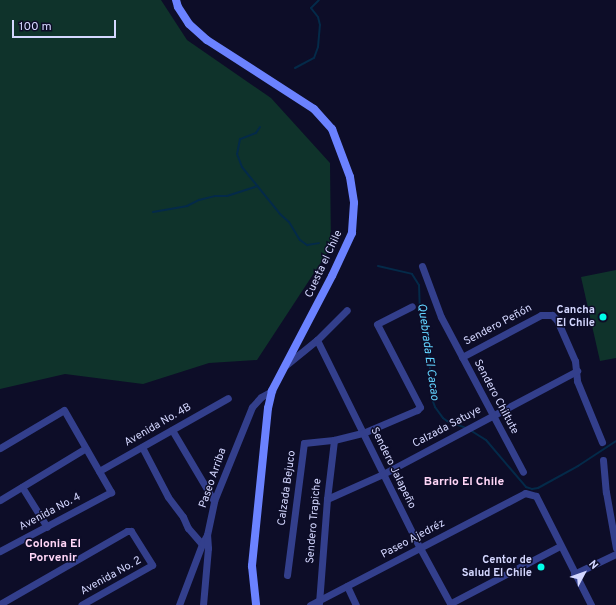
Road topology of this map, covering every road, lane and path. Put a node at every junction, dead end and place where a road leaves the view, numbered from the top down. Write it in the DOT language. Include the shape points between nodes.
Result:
graph roads {
  1 [pos="176,0"];
  2 [pos="422,266"];
  3 [pos="412,306"];
  4 [pos="347,310"];
  5 [pos="317,340"];
  6 [pos="462,357"];
  7 [pos="286,365"];
  8 [pos="577,371"];
  9 [pos="272,391"];
  10 [pos="228,398"];
  11 [pos="493,416"];
  12 [pos="172,430"];
  13 [pos="363,433"];
  14 [pos="334,440"];
  15 [pos="602,442"];
  16 [pos="142,447"];
  17 [pos="0,448"];
  18 [pos="86,448"];
  19 [pos="603,460"];
  20 [pos="100,471"];
  21 [pos="523,472"];
  22 [pos="383,474"];
  23 [pos="22,487"];
  24 [pos="327,499"];
  25 [pos="0,500"];
  26 [pos="214,501"];
  27 [pos="47,527"];
  28 [pos="207,535"];
  29 [pos="202,544"];
  30 [pos="560,546"];
  31 [pos="420,548"];
  32 [pos="616,548"];
  33 [pos="0,551"];
  34 [pos="616,554"];
  35 [pos="574,574"];
  36 [pos="287,575"];
  37 [pos="347,586"];
  38 [pos="319,603"];
  39 [pos="0,604"];
  40 [pos="451,604"];
  41 [pos="81,605"];
  42 [pos="179,605"];
  43 [pos="203,605"];
  44 [pos="256,605"];
  45 [pos="310,605"];
  46 [pos="356,605"];
  47 [pos="591,605"];
  1 -- 7 [label="main road, Cuesta el Chile" via="189,24 207,40 314,109 332,129 350,177 354,204 352,233"];
  2 -- 6 [label="street, Sendero Chiltute" via="441,317"];
  3 -- 13 [label="street, Calzada Bejuco" via="377,324 420,408"];
  4 -- 5 [label="street"];
  5 -- 7 [label="street"];
  5 -- 13 [label="street, Sendero Jalapeño"];
  6 -- 8 [label="street, Sendero Peñón" via="541,315 552,315 557,320"];
  6 -- 11 [label="street, Sendero Chiltute"];
  7 -- 9 [label="main road, Cuesta el Chile"];
  8 -- 11 [label="street, Calzada Satuye"];
  8 -- 15 [label="street, Sendero Peñón" via="580,388"];
  9 -- 26 [label="street, Paseo Arriba" via="261,397 252,407"];
  9 -- 44 [label="main road, Cuesta el Chile" via="268,408 252,566"];
  10 -- 12 [label="street, Avenida No. 4B"];
  11 -- 21 [label="street, Sendero Chiltute"];
  11 -- 22 [label="street, Calzada Satuye"];
  12 -- 16 [label="street, Avenida No. 4B"];
  12 -- 26 [label="street"];
  13 -- 14 [label="street, Calzada Bejuco"];
  13 -- 22 [label="street, Sendero Jalapeño"];
  14 -- 24 [label="street, Sendero Trapiche"];
  14 -- 36 [label="street, Calzada Bejuco" via="304,443"];
  16 -- 20 [label="street, Avenida No. 4B"];
  16 -- 29 [label="street" via="168,497"];
  17 -- 18 [label="street" via="64,410"];
  18 -- 20 [label="street"];
  18 -- 23 [label="street"];
  19 -- 32 [label="street"];
  20 -- 27 [label="street, Avenida No. 4" via="111,492"];
  22 -- 24 [label="street, Calzada Satuye"];
  22 -- 31 [label="street, Sendero Jalapeño"];
  23 -- 25 [label="street"];
  23 -- 27 [label="street"];
  24 -- 38 [label="street, Sendero Trapiche"];
  26 -- 28 [label="street, Paseo Arriba"];
  27 -- 33 [label="street, Avenida No. 4"];
  28 -- 29 [label="street, Paseo Arriba"];
  28 -- 43 [label="street"];
  29 -- 42 [label="street, Paseo Arriba"];
  30 -- 31 [label="street, Paseo Ajedréz" via="536,496 525,492"];
  30 -- 35 [label="street"];
  30 -- 40 [label="street"];
  31 -- 37 [label="street, Paseo Ajedréz"];
  31 -- 40 [label="street, Sendero Jalapeño"];
  34 -- 35 [label="street"];
  35 -- 47 [label="street"];
  37 -- 38 [label="street, Paseo Ajedréz"];
  37 -- 46 [label="street"];
  38 -- 45 [label="street, Paseo Ajedréz"];
  39 -- 41 [label="street, Avenida No. 2" via="127,531 132,531 151,566"];
}
